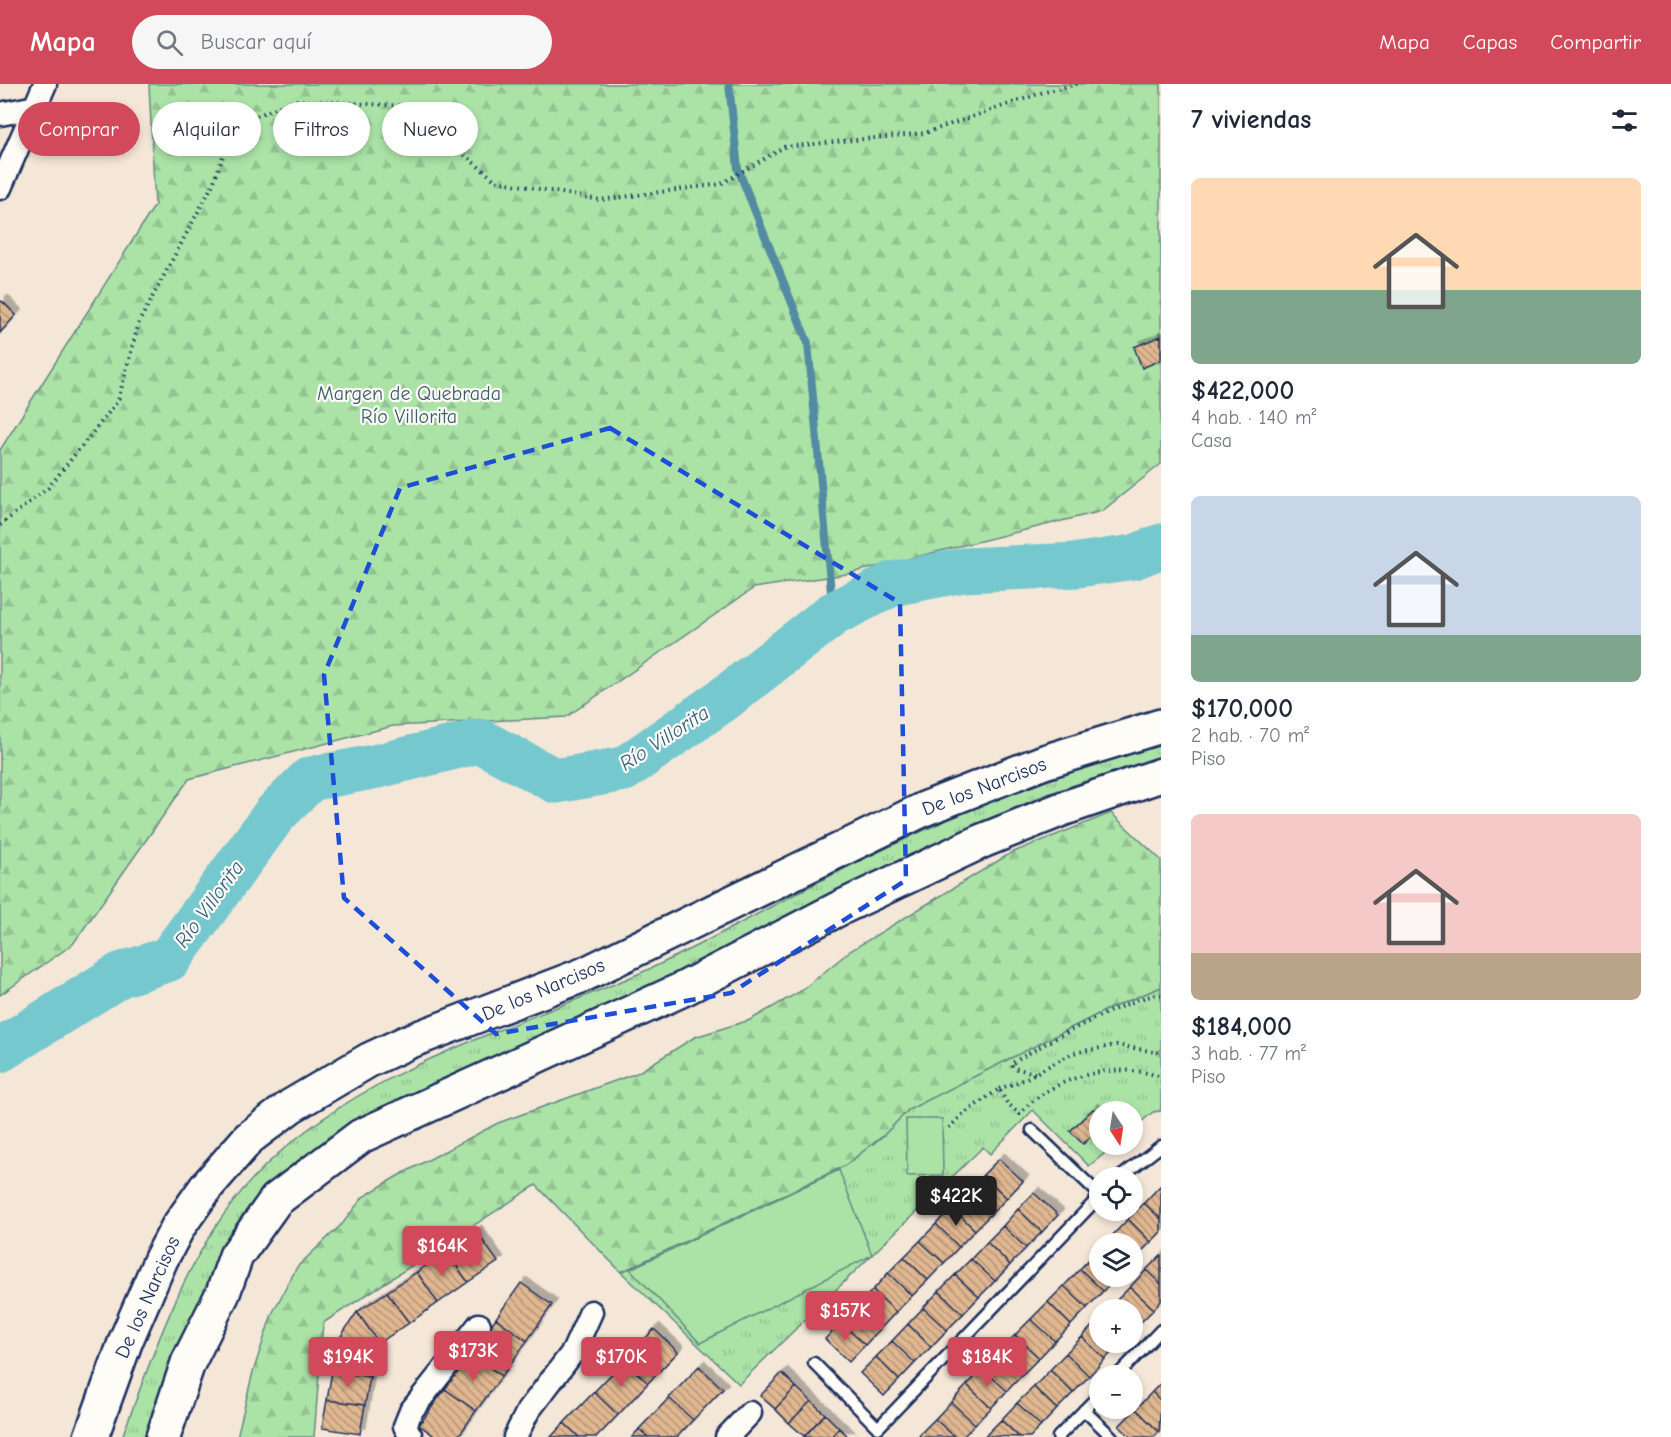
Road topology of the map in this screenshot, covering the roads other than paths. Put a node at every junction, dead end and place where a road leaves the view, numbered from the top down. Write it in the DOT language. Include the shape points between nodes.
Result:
graph roads {
  1 [pos="45,84"];
  2 [pos="38,102"];
  3 [pos="18,110"];
  4 [pos="0,114"];
  5 [pos="18,148"];
  6 [pos="0,188"];
  7 [pos="1161,726"];
  8 [pos="1161,775"];
  9 [pos="1032,1130"];
  10 [pos="1161,1146"];
  11 [pos="1133,1167"];
  12 [pos="1089,1184"];
  13 [pos="1089,1207"];
  14 [pos="591,1312"];
  15 [pos="479,1325"];
  16 [pos="1161,1330"];
  17 [pos="814,1363"];
  18 [pos="1128,1365"];
  19 [pos="1089,1405"];
  20 [pos="1084,1410"];
  21 [pos="750,1413"];
  22 [pos="91,1437"];
  23 [pos="163,1437"];
  24 [pos="411,1437"];
  25 [pos="515,1437"];
  26 [pos="727,1437"];
  27 [pos="1058,1437"];
  28 [pos="1112,1437"];
  1 -- 2 [label="street"];
  3 -- 4 [label="street"];
  5 -- 6 [label="street"];
  7 -- 22 [label="main road, De los Narcisos" via="1044,762 924,809 583,975 379,1056 291,1106 249,1138 178,1227 126,1340"];
  8 -- 23 [label="main road" via="982,841 683,989 361,1136 276,1200 236,1256 223,1293 188,1364"];
  9 -- 12 [label="lane"];
  10 -- 11 [label="lane"];
  13 -- 17 [label="lane" via="878,1428"];
  14 -- 25 [label="street" via="573,1352 528,1411"];
  15 -- 24 [label="street" via="411,1411 405,1426"];
  16 -- 18 [label="lane"];
  19 -- 20 [label="lane"];
  20 -- 27 [label="lane"];
  20 -- 28 [label="lane"];
  21 -- 26 [label="street"];
}
